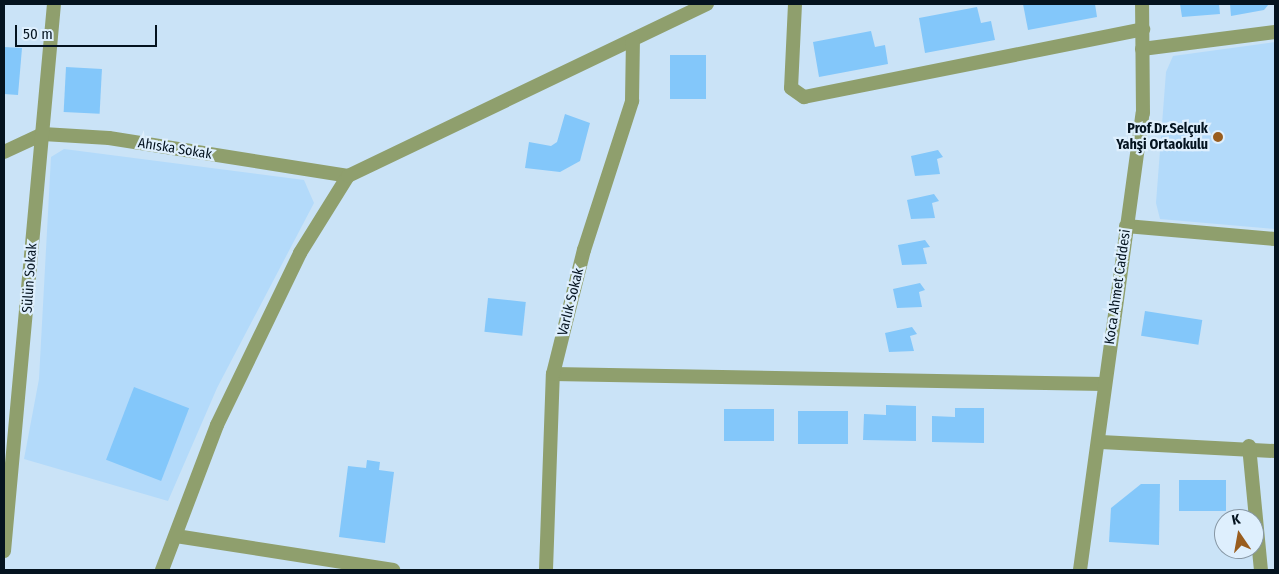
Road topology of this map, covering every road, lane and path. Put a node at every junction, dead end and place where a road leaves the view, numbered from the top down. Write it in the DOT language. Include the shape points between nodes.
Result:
graph roads {
  1 [pos="54,4"];
  2 [pos="708,4"];
  3 [pos="795,4"];
  4 [pos="1142,4"];
  5 [pos="1143,29"];
  6 [pos="1275,32"];
  7 [pos="633,40"];
  8 [pos="1142,49"];
  9 [pos="43,134"];
  10 [pos="4,152"];
  11 [pos="348,176"];
  12 [pos="1126,226"];
  13 [pos="1275,239"];
  14 [pos="553,374"];
  15 [pos="1104,384"];
  16 [pos="1101,442"];
  17 [pos="1249,446"];
  18 [pos="1275,451"];
  19 [pos="176,536"];
  20 [pos="4,552"];
  21 [pos="162,570"];
  22 [pos="394,570"];
  23 [pos="546,570"];
  24 [pos="1080,570"];
  25 [pos="1261,570"];
  1 -- 9 [label="street, Sülün Sokak"];
  2 -- 7 [label="street"];
  3 -- 5 [label="street" via="791,88 804,97"];
  4 -- 5 [label="street, Koca Ahmet Caddesi"];
  5 -- 8 [label="street, Koca Ahmet Caddesi"];
  6 -- 8 [label="street"];
  7 -- 11 [label="street" via="594,54"];
  7 -- 14 [label="street, Varlık Sokak" via="632,101 584,250"];
  8 -- 12 [label="street, Koca Ahmet Caddesi" via="1143,113"];
  9 -- 10 [label="street, Ahıska Sokak"];
  9 -- 11 [label="street, Ahıska Sokak" via="108,138"];
  9 -- 20 [label="street, Sülün Sokak"];
  11 -- 19 [label="street" via="300,253 217,425"];
  12 -- 13 [label="street"];
  12 -- 15 [label="street, Koca Ahmet Caddesi"];
  14 -- 15 [label="street"];
  14 -- 23 [label="street, Varlık Sokak"];
  15 -- 16 [label="street, Koca Ahmet Caddesi"];
  16 -- 17 [label="street"];
  16 -- 24 [label="street, Koca Ahmet Caddesi"];
  17 -- 18 [label="street"];
  17 -- 25 [label="street"];
  19 -- 21 [label="street"];
  19 -- 22 [label="street"];
}
